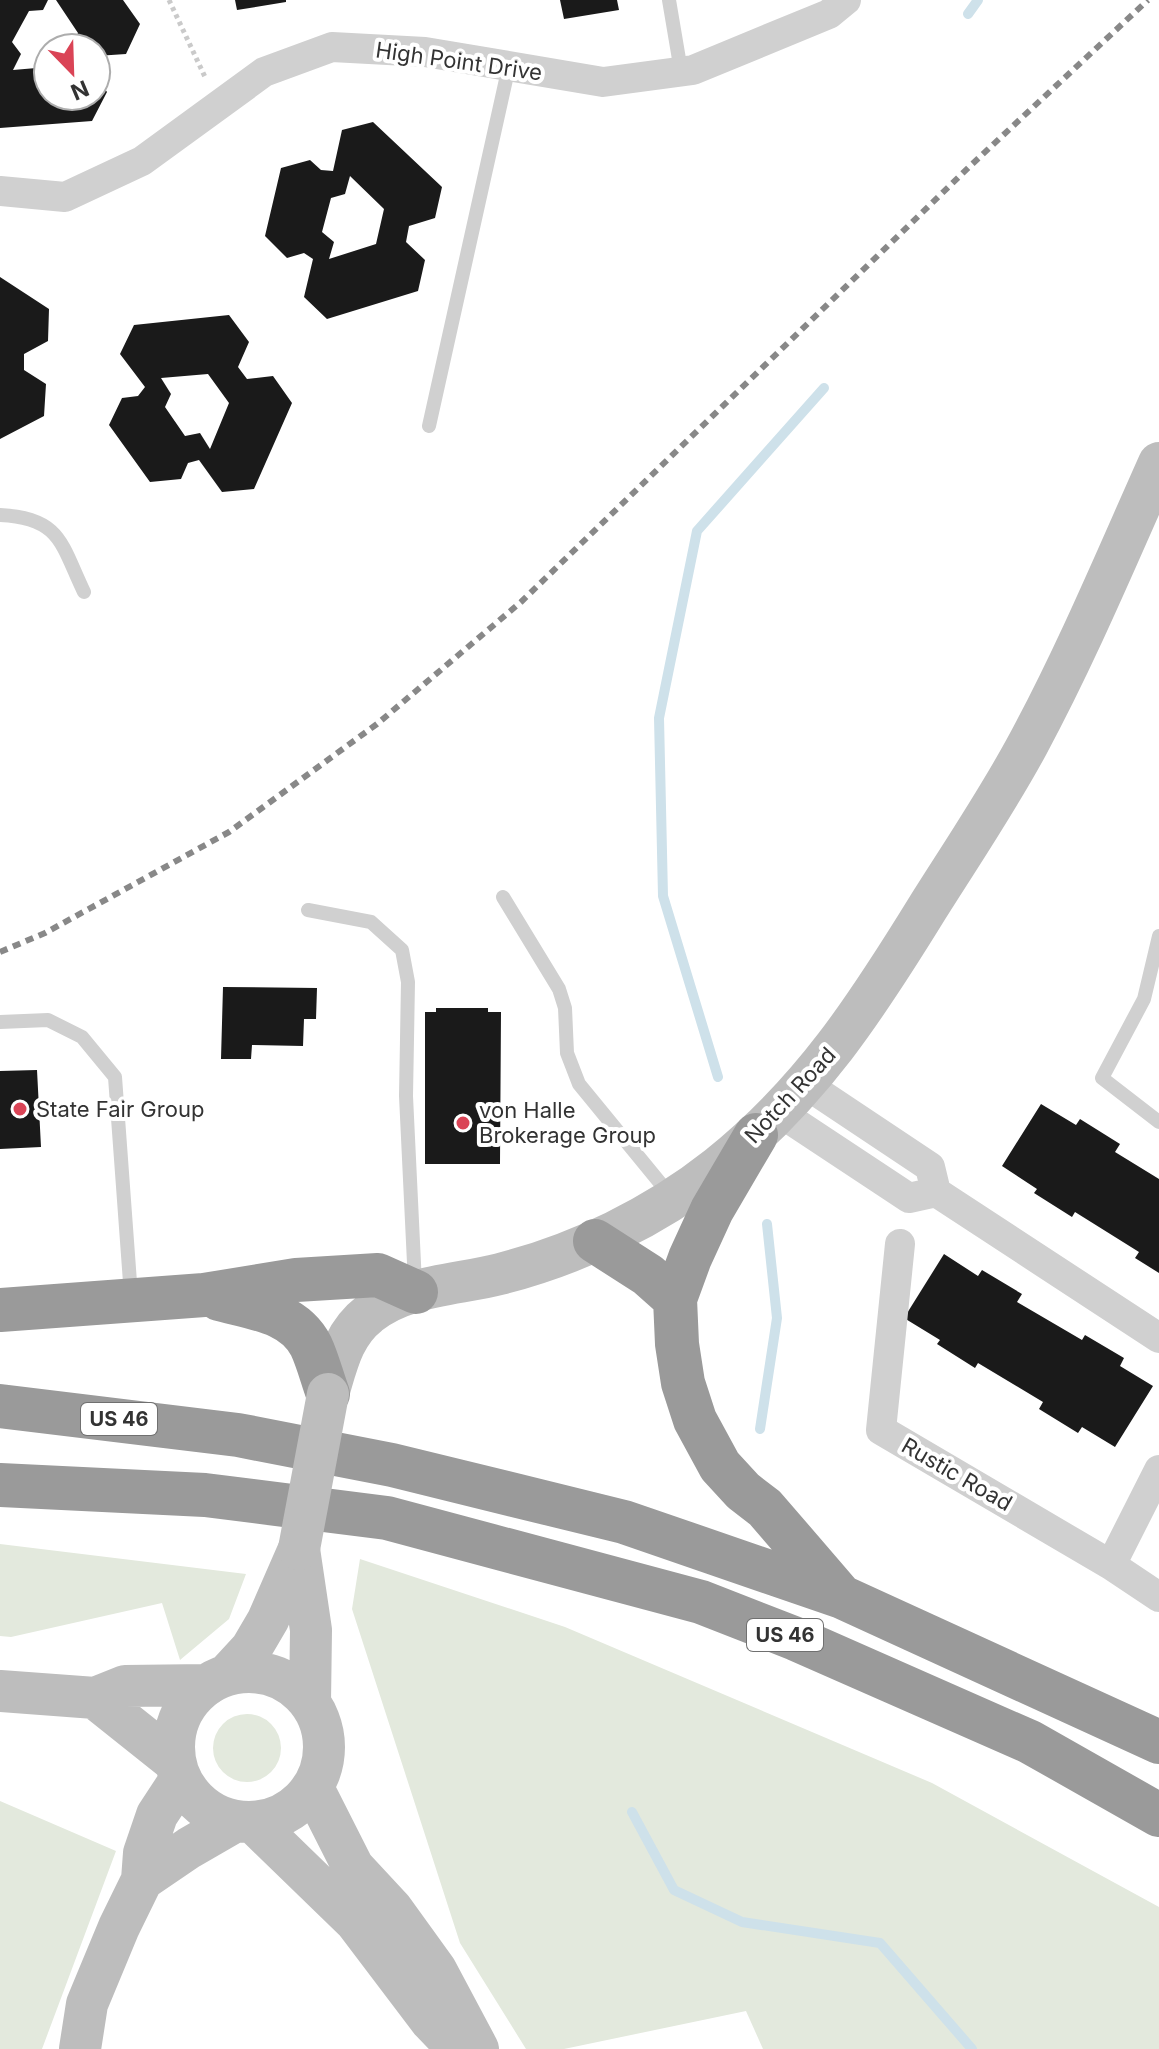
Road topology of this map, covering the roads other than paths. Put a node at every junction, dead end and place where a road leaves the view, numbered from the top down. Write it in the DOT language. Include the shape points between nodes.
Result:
graph roads {
  1 [pos="669,0"];
  2 [pos="846,0"];
  3 [pos="509,66"];
  4 [pos="681,71"];
  5 [pos="0,191"];
  6 [pos="429,426"];
  7 [pos="1159,463"];
  8 [pos="0,515"];
  9 [pos="84,592"];
  10 [pos="503,897"];
  11 [pos="308,910"];
  12 [pos="1159,936"];
  13 [pos="0,1022"];
  14 [pos="780,1110"];
  15 [pos="1159,1122"];
  16 [pos="673,1198"];
  17 [pos="595,1241"];
  18 [pos="900,1244"];
  19 [pos="416,1292"];
  20 [pos="204,1295"];
  21 [pos="675,1299"];
  22 [pos="131,1300"];
  23 [pos="0,1310"];
  24 [pos="1159,1338"];
  25 [pos="328,1394"];
  26 [pos="0,1406"];
  27 [pos="1159,1470"];
  28 [pos="0,1485"];
  29 [pos="299,1549"];
  30 [pos="1111,1565"];
  31 [pos="842,1597"];
  32 [pos="1159,1597"];
  33 [pos="217,1680"];
  34 [pos="0,1691"];
  35 [pos="95,1698"];
  36 [pos="310,1702"];
  37 [pos="1159,1742"];
  38 [pos="177,1771"];
  39 [pos="313,1788"];
  40 [pos="1159,1815"];
  41 [pos="244,1822"];
  42 [pos="142,1880"];
  43 [pos="80,2049"];
  44 [pos="458,2049"];
  45 [pos="478,2049"];
  1 -- 4 [label="lane"];
  2 -- 4 [label="street, High Point Drive" via="829,14"];
  3 -- 4 [label="street, High Point Drive" via="603,82"];
  3 -- 5 [label="street, High Point Drive" via="425,52 332,47 264,72 142,161 65,197"];
  3 -- 6 [label="lane"];
  7 -- 14 [label="street, Notch Road" via="1027,745 850,1029"];
  8 -- 9 [label="lane" via="33,519 56,534"];
  10 -- 16 [label="lane" via="559,989 567,1053 579,1084"];
  11 -- 19 [label="lane" via="371,922 402,950 408,982 406,1096"];
  12 -- 15 [label="lane" via="1144,999 1102,1078"];
  13 -- 22 [label="lane" via="48,1020 82,1037 115,1077"];
  14 -- 16 [label="street, Notch Road" via="716,1168"];
  14 -- 21 [label="highway" via="712,1210"];
  14 -- 24 [label="street" via="909,1198 936,1192"];
  16 -- 17 [label="street, Notch Road"];
  17 -- 19 [label="street, Notch Road" via="502,1274"];
  17 -- 21 [label="highway"];
  18 -- 30 [label="street, Rustic Road" via="881,1430"];
  19 -- 20 [label="highway" via="378,1275 296,1280"];
  19 -- 25 [label="street, Notch Road" via="381,1305 352,1330"];
  20 -- 22 [label="highway"];
  20 -- 25 [label="highway" via="270,1312 296,1325 310,1345"];
  21 -- 31 [label="highway" via="683,1383 695,1420 720,1466 765,1508"];
  22 -- 23 [label="highway"];
  25 -- 29 [label="street, Notch Road, bridge"];
  26 -- 31 [label="highway, US 46" via="238,1435 392,1465 624,1522"];
  27 -- 30 [label="street"];
  28 -- 40 [label="highway, US 46" via="205,1495 387,1518 701,1602 1030,1742"];
  29 -- 33 [label="street, Notch Road" via="251,1649"];
  29 -- 36 [label="street, Notch Road" via="311,1630"];
  30 -- 32 [label="street, Rustic Road"];
  31 -- 37 [label="highway, US 46"];
  33 -- 35 [label="street" via="125,1686"];
  33 -- 36 [label="street" via="248,1671 266,1673 291,1684"];
  33 -- 38 [label="street" via="190,1699 179,1718 174,1739"];
  34 -- 35 [label="street"];
  35 -- 38 [label="street"];
  36 -- 39 [label="street" via="325,1745"];
  38 -- 41 [label="street" via="204,1808"];
  38 -- 42 [label="street" via="144,1853"];
  39 -- 41 [label="street" via="277,1818"];
  39 -- 45 [label="street" via="353,1867 392,1909 436,1970"];
  41 -- 42 [label="street"];
  41 -- 44 [label="street" via="356,1922"];
  42 -- 43 [label="street" via="87,2004"];
}
